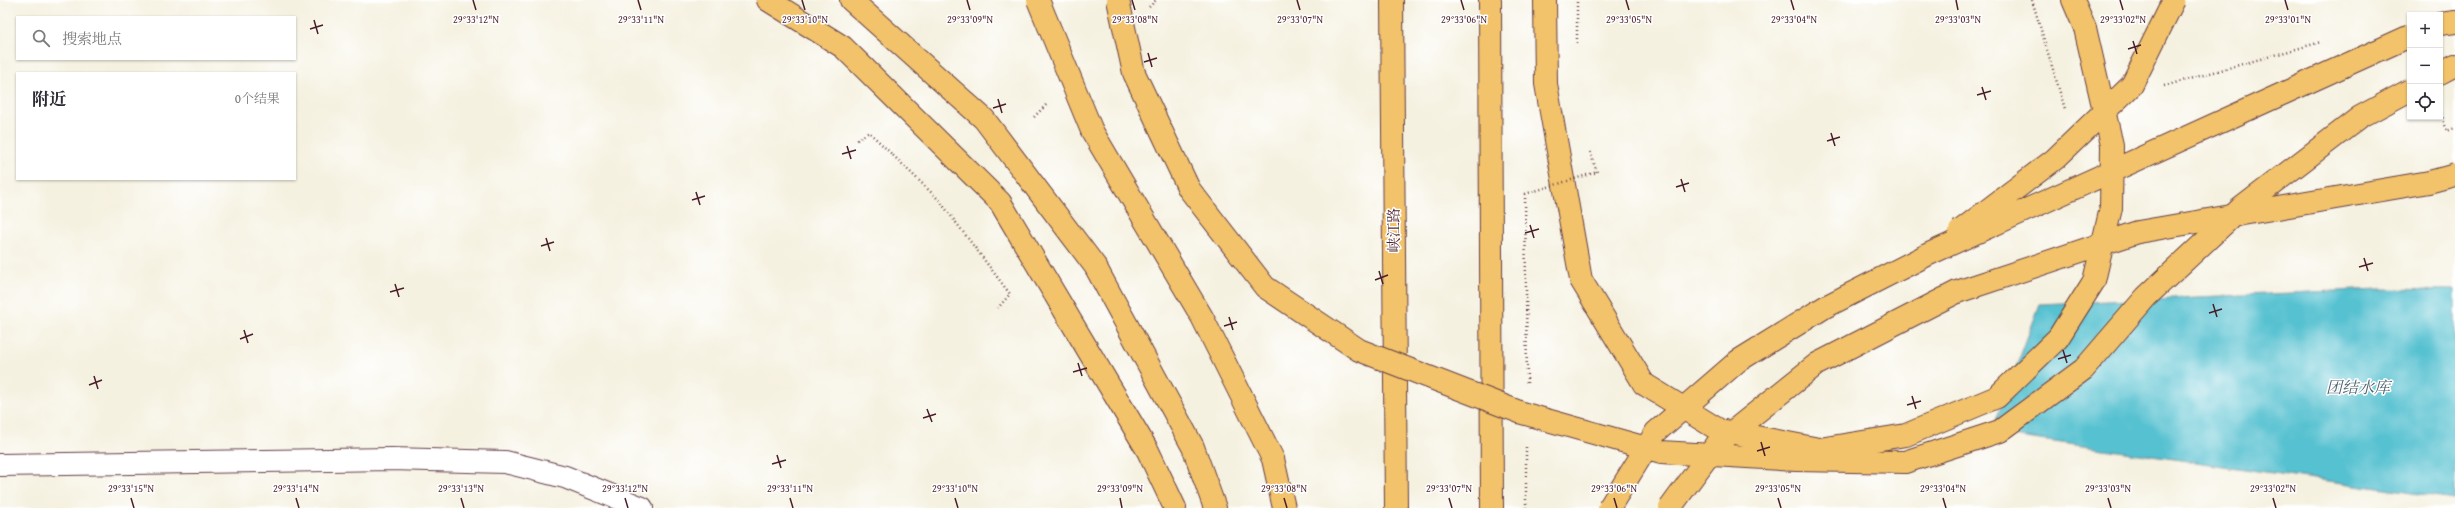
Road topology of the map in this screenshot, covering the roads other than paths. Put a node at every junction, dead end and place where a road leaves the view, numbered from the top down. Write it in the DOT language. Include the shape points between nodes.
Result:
graph roads {
  1 [pos="768,0"];
  2 [pos="851,0"];
  3 [pos="1038,0"];
  4 [pos="1118,0"];
  5 [pos="1392,0"];
  6 [pos="1490,0"];
  7 [pos="1545,0"];
  8 [pos="2073,0"];
  9 [pos="2174,0"];
  10 [pos="2455,22"];
  11 [pos="2443,24"];
  12 [pos="2407,37"];
  13 [pos="2455,65"];
  14 [pos="2443,71"];
  15 [pos="2407,92"];
  16 [pos="2455,175"];
  17 [pos="1929,254"];
  18 [pos="0,465"];
  19 [pos="642,508"];
  20 [pos="1175,508"];
  21 [pos="1215,508"];
  22 [pos="1284,508"];
  23 [pos="1396,508"];
  24 [pos="1492,508"];
  25 [pos="1609,508"];
  26 [pos="1670,508"];
  1 -- 20 [label="main road" via="843,47 1000,202 1148,451"];
  2 -- 21 [label="main road" via="984,119 1095,266 1193,447"];
  3 -- 22 [label="main road, bridge" via="1092,131 1202,317 1273,460"];
  4 -- 15 [label="main road, bridge" via="1134,73 1188,189 1265,287 1359,350 1522,413 1661,452 1796,460 1905,462 2000,431 2084,369 2146,297 2240,209 2360,117"];
  5 -- 23 [label="main road, 峡江路"];
  6 -- 24 [label="main road"];
  7 -- 8 [label="main road, bridge" via="1546,84 1581,280 1644,384 1719,430 1819,449 1906,434 1997,397 2058,338 2094,281 2111,208 2112,145 2085,28"];
  9 -- 17 [label="main road, bridge" via="2132,85 2055,159"];
  10 -- 11 [label="main road"];
  12 -- 17 [label="main road, bridge"];
  13 -- 14 [label="main road"];
  16 -- 26 [label="main road, bridge" via="2429,182 2138,232 1957,292 1817,364 1717,444"];
  17 -- 25 [label="main road, bridge" via="1825,307 1738,361 1656,432"];
  18 -- 19 [label="street" via="391,459 505,462 565,477"];
}
